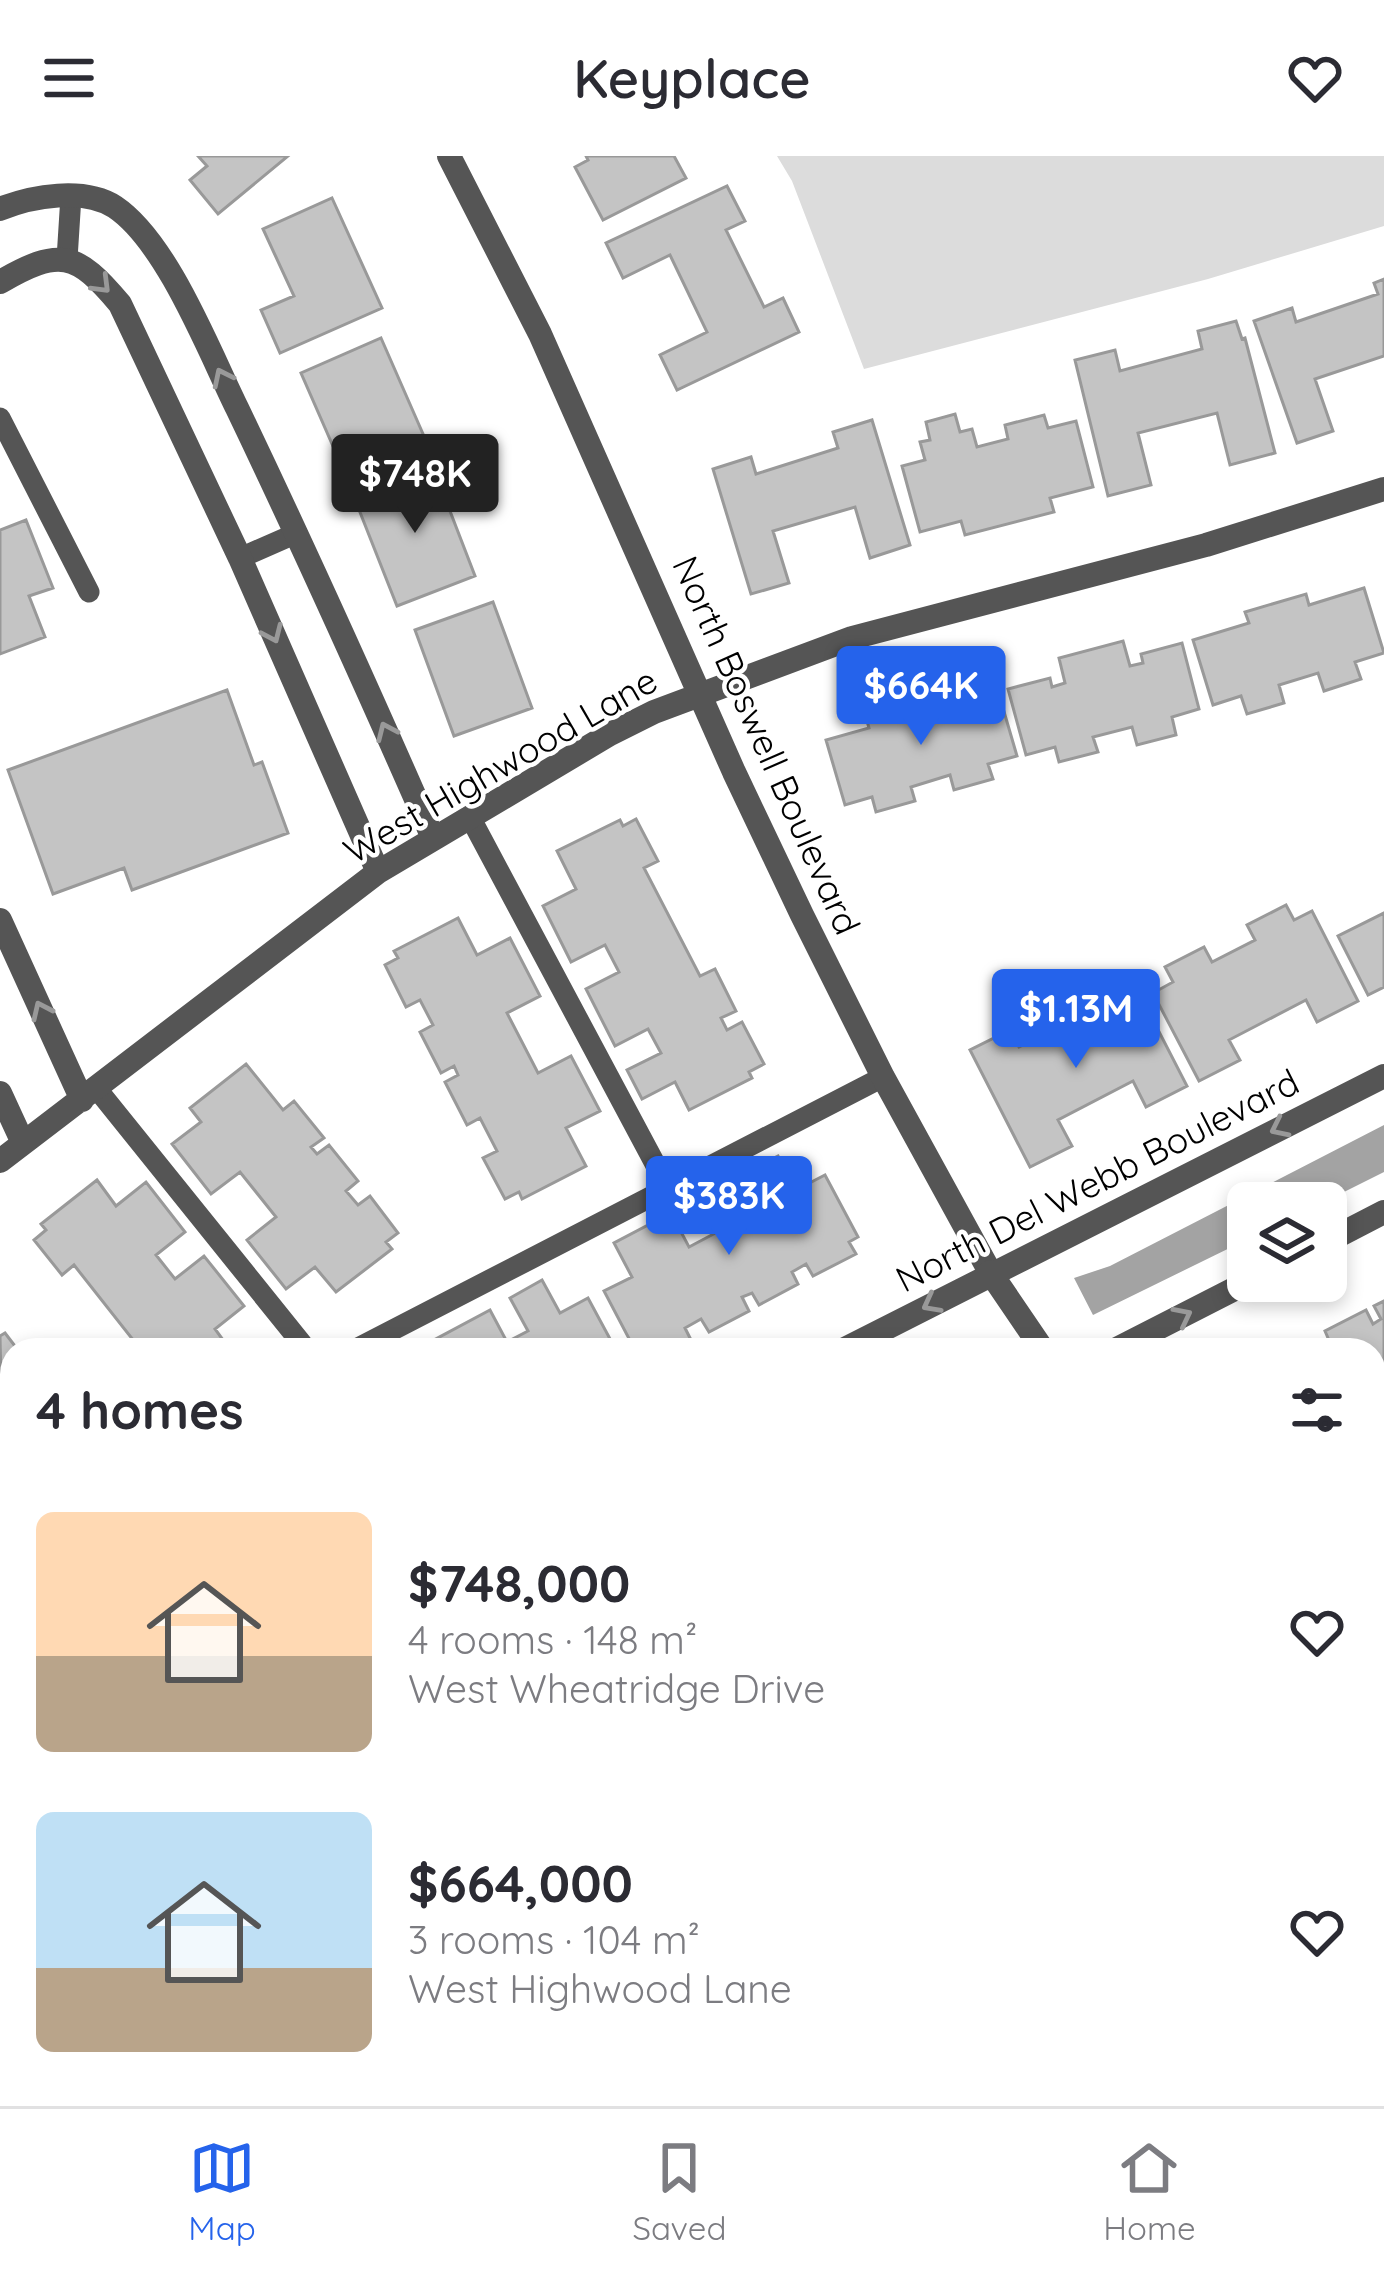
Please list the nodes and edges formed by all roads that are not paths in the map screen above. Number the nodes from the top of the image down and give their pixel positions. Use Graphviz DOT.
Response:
graph roads {
  1 [pos="449,156"];
  2 [pos="71,196"];
  3 [pos="0,209"];
  4 [pos="67,259"];
  5 [pos="0,282"];
  6 [pos="0,418"];
  7 [pos="1384,489"];
  8 [pos="297,533"];
  9 [pos="240,558"];
  10 [pos="89,592"];
  11 [pos="701,692"];
  12 [pos="470,817"];
  13 [pos="434,838"];
  14 [pos="378,872"];
  15 [pos="0,920"];
  16 [pos="1384,1076"];
  17 [pos="883,1077"];
  18 [pos="0,1093"];
  19 [pos="90,1094"];
  20 [pos="23,1144"];
  21 [pos="0,1161"];
  22 [pos="668,1188"];
  23 [pos="1384,1212"];
  24 [pos="1347,1231"];
  25 [pos="990,1272"];
  26 [pos="1227,1293"];
  27 [pos="297,1338"];
  28 [pos="377,1338"];
  29 [pos="866,1338"];
  30 [pos="1035,1338"];
  31 [pos="1138,1338"];
  1 -- 11 [label="street, North Boswell Boulevard"];
  2 -- 3 [label="street"];
  2 -- 4 [label="lane"];
  8 -- 2 [label="street, one-way"];
  4 -- 5 [label="street"];
  4 -- 9 [label="street, one-way"];
  6 -- 10 [label="lane"];
  7 -- 11 [label="street, West Highwood Lane"];
  8 -- 9 [label="lane"];
  13 -- 8 [label="street, one-way"];
  9 -- 14 [label="street, one-way"];
  11 -- 12 [label="street, West Highwood Lane"];
  11 -- 17 [label="street, North Boswell Boulevard"];
  12 -- 13 [label="street, West Highwood Lane"];
  12 -- 22 [label="lane"];
  13 -- 14 [label="street, West Highwood Lane"];
  14 -- 19 [label="street, West Highwood Lane"];
  19 -- 15 [label="street, one-way"];
  16 -- 25 [label="street, North Del Webb Boulevard, one-way"];
  17 -- 22 [label="lane"];
  17 -- 25 [label="street, North Boswell Boulevard"];
  18 -- 20 [label="street"];
  19 -- 20 [label="street, West Highwood Lane"];
  19 -- 27 [label="lane"];
  20 -- 21 [label="street, West Highwood Lane"];
  22 -- 28 [label="lane"];
  23 -- 24 [label="street"];
  25 -- 29 [label="street, North Del Webb Boulevard, one-way"];
  25 -- 30 [label="street, North Boswell Boulevard"];
  31 -- 26 [label="street, one-way"];
}
